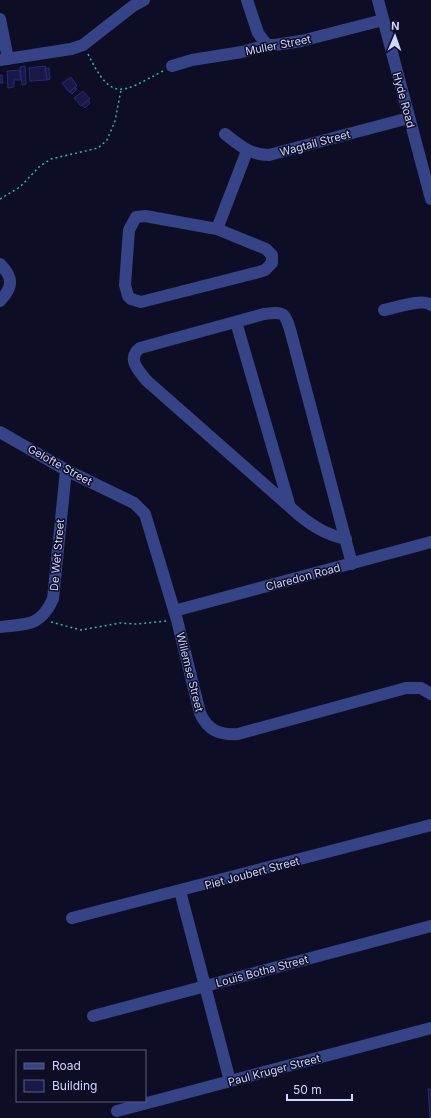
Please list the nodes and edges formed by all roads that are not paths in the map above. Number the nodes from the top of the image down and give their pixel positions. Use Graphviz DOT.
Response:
graph roads {
  1 [pos="144,0"];
  2 [pos="247,0"];
  3 [pos="378,0"];
  4 [pos="131,3"];
  5 [pos="0,19"];
  6 [pos="383,20"];
  7 [pos="267,45"];
  8 [pos="4,60"];
  9 [pos="172,66"];
  10 [pos="409,118"];
  11 [pos="225,134"];
  12 [pos="247,151"];
  13 [pos="431,199"];
  14 [pos="217,229"];
  15 [pos="0,264"];
  16 [pos="0,301"];
  17 [pos="431,305"];
  18 [pos="384,310"];
  19 [pos="236,322"];
  20 [pos="0,432"];
  21 [pos="66,470"];
  22 [pos="121,497"];
  23 [pos="289,505"];
  24 [pos="346,539"];
  25 [pos="431,542"];
  26 [pos="352,564"];
  27 [pos="176,615"];
  28 [pos="0,627"];
  29 [pos="431,694"];
  30 [pos="431,825"];
  31 [pos="180,891"];
  32 [pos="72,918"];
  33 [pos="431,926"];
  34 [pos="206,985"];
  35 [pos="93,1016"];
  36 [pos="431,1028"];
  37 [pos="230,1081"];
  38 [pos="117,1111"];
  1 -- 4 [label="street"];
  2 -- 7 [label="street"];
  3 -- 6 [label="street, Hyde Road"];
  4 -- 8 [label="street"];
  5 -- 8 [label="street"];
  6 -- 7 [label="street, Muller Street"];
  6 -- 10 [label="street, Hyde Road"];
  7 -- 9 [label="street, Muller Street"];
  10 -- 12 [label="street, Wagtail Street"];
  10 -- 13 [label="street, Hyde Road"];
  11 -- 12 [label="street, Wagtail Street"];
  12 -- 14 [label="street"];
  14 -- 14 [label="street"];
  15 -- 16 [label="street"];
  17 -- 18 [label="street"];
  19 -- 23 [label="street"];
  19 -- 23 [label="street"];
  19 -- 24 [label="street"];
  20 -- 21 [label="street, Gelofte Street"];
  21 -- 22 [label="street, Gelofte Street"];
  21 -- 28 [label="street, De Wet Street"];
  22 -- 27 [label="street, Willemse Street"];
  23 -- 24 [label="street"];
  24 -- 26 [label="street"];
  25 -- 26 [label="street, Claredon Road"];
  26 -- 27 [label="street, Claredon Road"];
  27 -- 29 [label="street, Willemse Street"];
  30 -- 31 [label="street, Piet Joubert Street"];
  31 -- 32 [label="street, Piet Joubert Street"];
  31 -- 34 [label="street"];
  33 -- 34 [label="street, Louis Botha Street"];
  34 -- 35 [label="street, Louis Botha Street"];
  34 -- 37 [label="street"];
  36 -- 37 [label="street, Paul Kruger Street"];
  37 -- 38 [label="street, Paul Kruger Street"];
}
